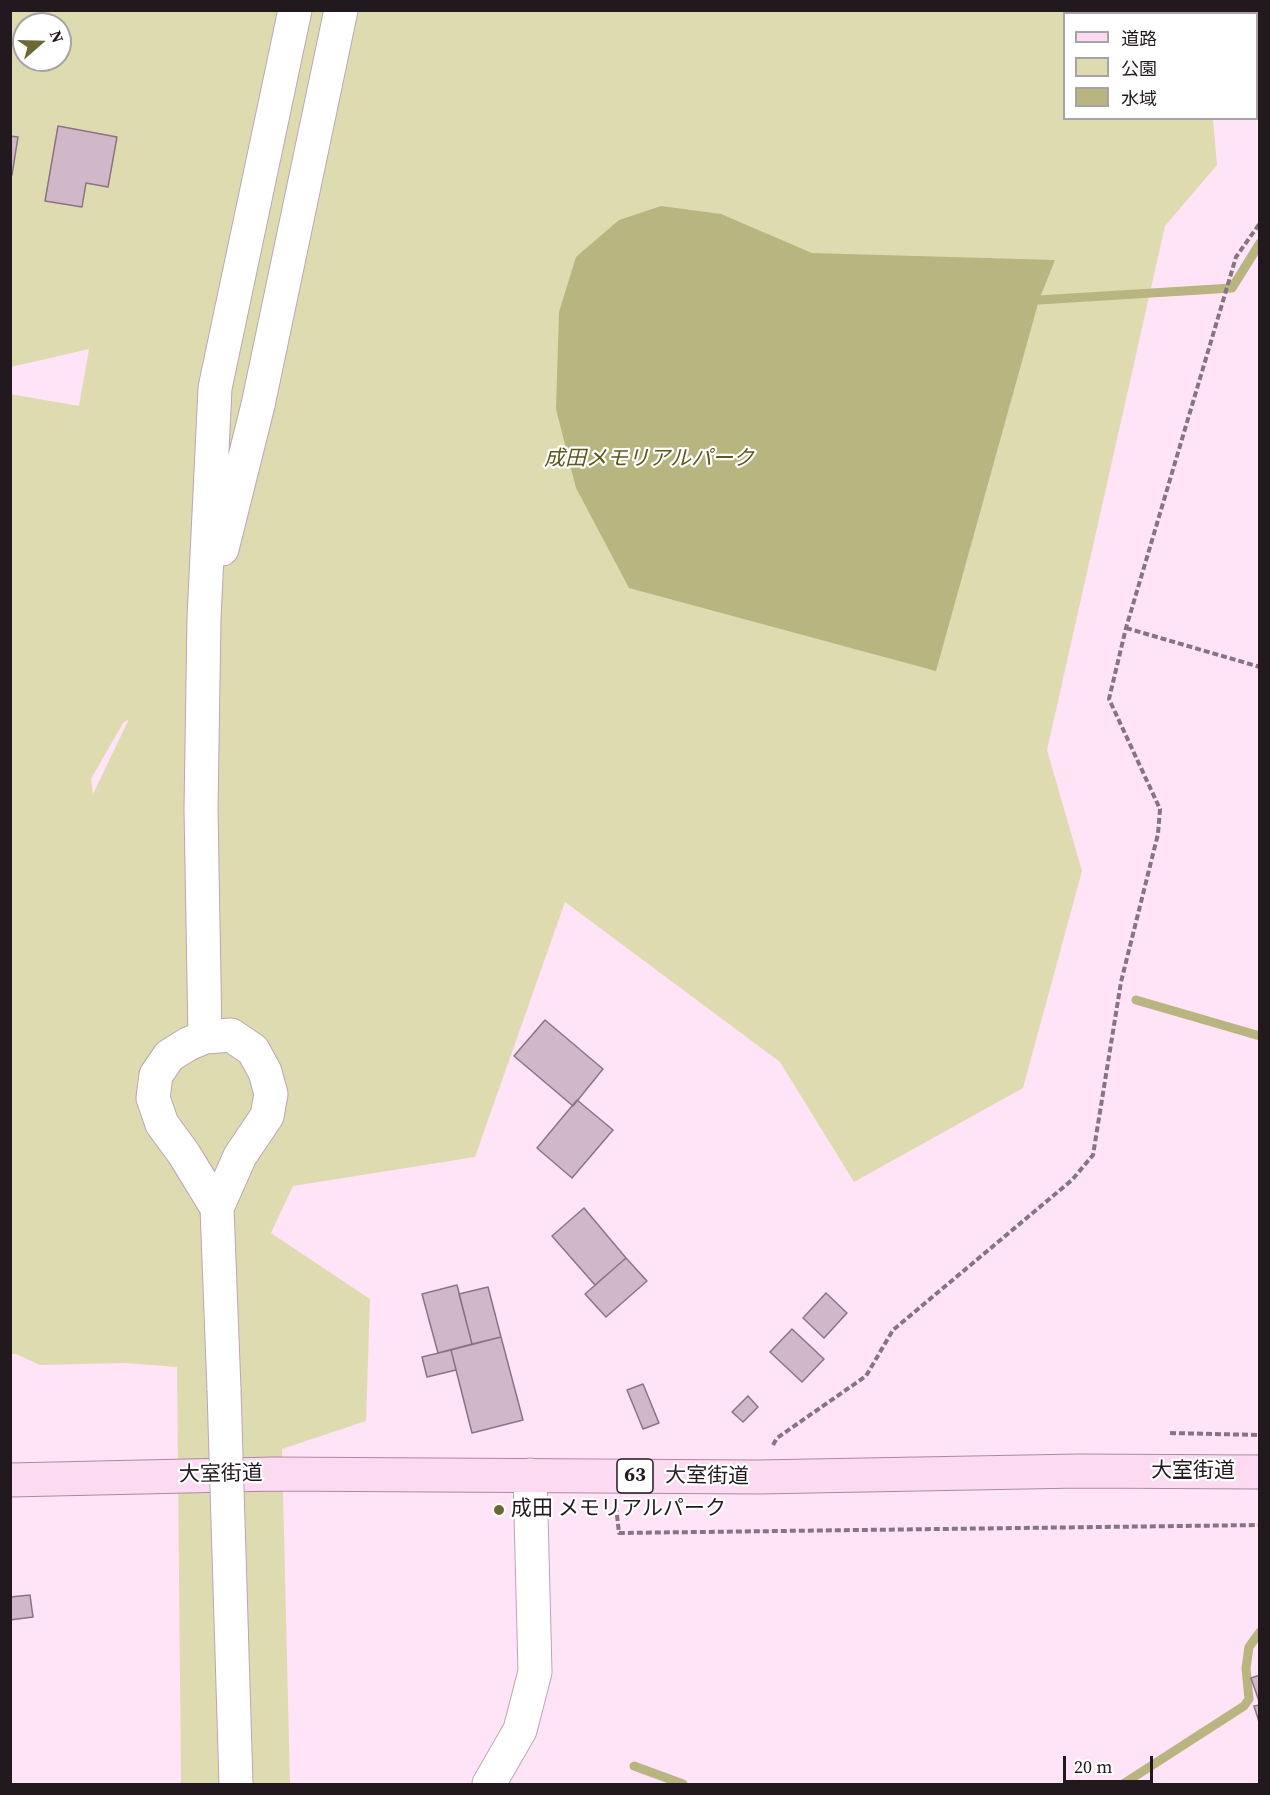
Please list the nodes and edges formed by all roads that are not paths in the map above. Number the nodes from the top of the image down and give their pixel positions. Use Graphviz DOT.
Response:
graph roads {
  1 [pos="295,10"];
  2 [pos="341,10"];
  3 [pos="204,618"];
  4 [pos="206,1037"];
  5 [pos="217,1208"];
  6 [pos="1260,1472"];
  7 [pos="530,1475"];
  8 [pos="10,1480"];
  9 [pos="236,1785"];
  10 [pos="489,1785"];
  1 -- 3 [label="lane"];
  2 -- 3 [label="lane"];
  3 -- 4 [label="lane"];
  4 -- 5 [label="lane"];
  4 -- 5 [label="lane"];
  5 -- 9 [label="lane, bridge"];
  6 -- 7 [label="main road, 大室街道 / 63"];
  7 -- 8 [label="main road, 大室街道 / 63"];
  7 -- 10 [label="lane"];
}
